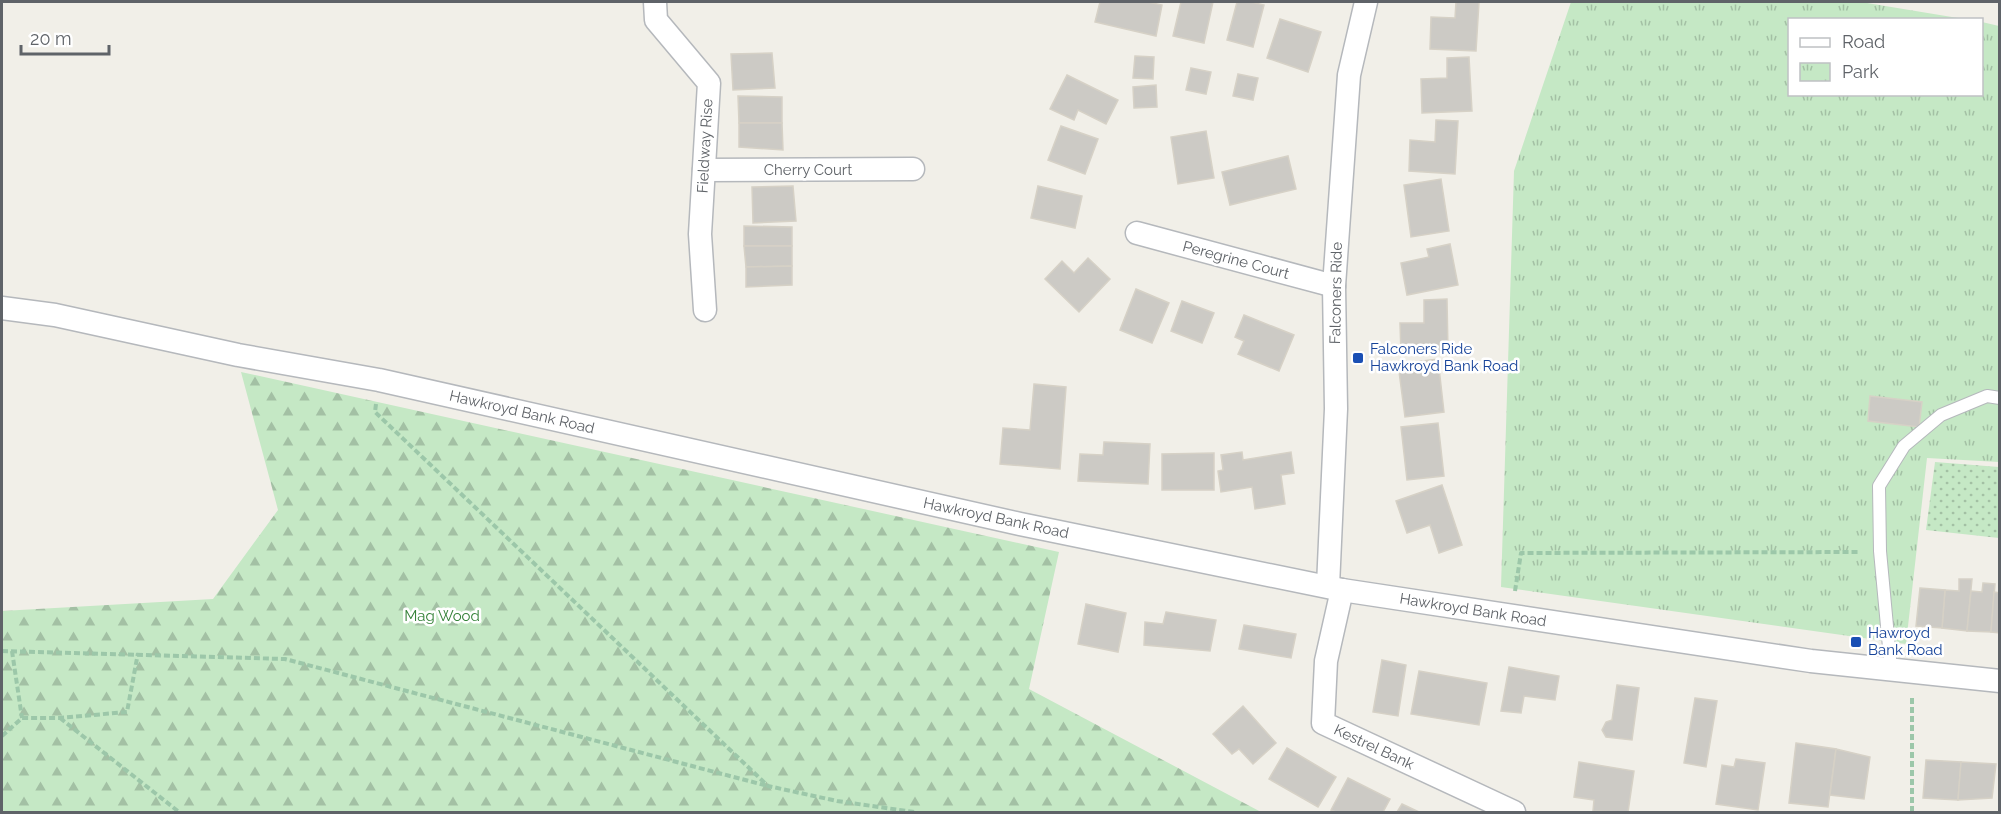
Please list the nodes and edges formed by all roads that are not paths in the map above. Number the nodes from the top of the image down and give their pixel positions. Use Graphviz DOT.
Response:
graph roads {
  1 [pos="655,2"];
  2 [pos="1366,2"];
  3 [pos="913,169"];
  4 [pos="704,170"];
  5 [pos="1137,234"];
  6 [pos="1334,286"];
  7 [pos="2,308"];
  8 [pos="705,310"];
  9 [pos="2000,398"];
  10 [pos="1335,588"];
  11 [pos="1902,671"];
  12 [pos="2000,681"];
  13 [pos="1515,813"];
  1 -- 4 [label="street, Fieldway Rise"];
  2 -- 6 [label="street, Falconers Ride"];
  3 -- 4 [label="street, Cherry Court"];
  4 -- 8 [label="street, Fieldway Rise"];
  5 -- 6 [label="street, Peregrine Court"];
  6 -- 10 [label="street, Falconers Ride"];
  7 -- 10 [label="street, Hawkroyd Bank Road"];
  9 -- 11 [label="lane"];
  10 -- 11 [label="street, Hawkroyd Bank Road"];
  10 -- 13 [label="street, Kestrel Bank"];
  11 -- 12 [label="street, Hawkroyd Bank Road"];
}
